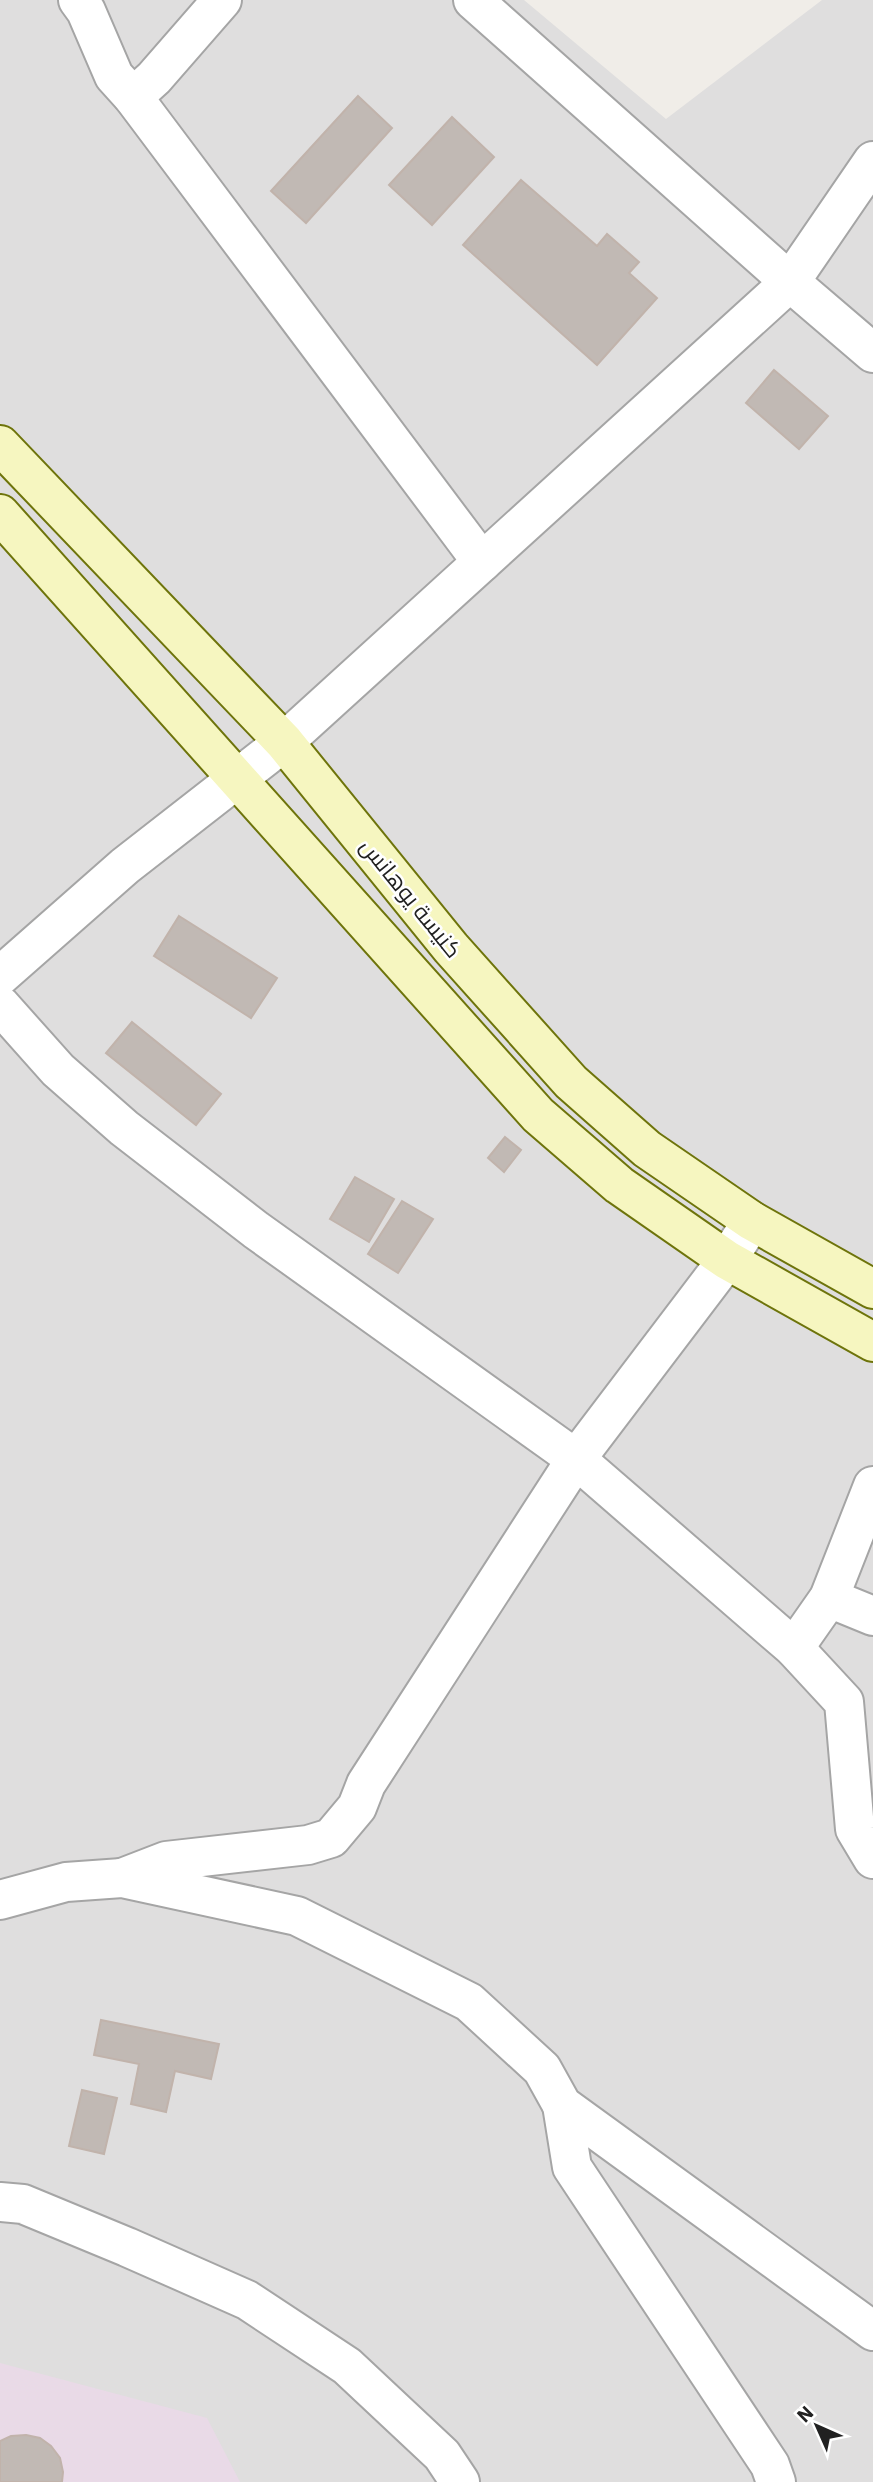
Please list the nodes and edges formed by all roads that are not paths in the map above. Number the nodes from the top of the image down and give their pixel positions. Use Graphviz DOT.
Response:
graph roads {
  1 [pos="78,0"];
  2 [pos="222,0"];
  3 [pos="473,0"];
  4 [pos="133,97"];
  5 [pos="873,161"];
  6 [pos="790,282"];
  7 [pos="873,353"];
  8 [pos="7,463"];
  9 [pos="0,514"];
  10 [pos="482,562"];
  11 [pos="284,742"];
  12 [pos="238,779"];
  13 [pos="451,948"];
  14 [pos="0,976"];
  15 [pos="416,978"];
  16 [pos="0,1005"];
  17 [pos="752,1221"];
  18 [pos="727,1260"];
  19 [pos="873,1289"];
  20 [pos="873,1342"];
  21 [pos="576,1459"];
  22 [pos="873,1486"];
  23 [pos="829,1598"];
  24 [pos="873,1616"];
  25 [pos="794,1648"];
  26 [pos="873,1860"];
  27 [pos="122,1878"];
  28 [pos="0,1900"];
  29 [pos="562,2105"];
  30 [pos="0,2202"];
  31 [pos="873,2331"];
  32 [pos="460,2482"];
  33 [pos="776,2482"];
  1 -- 4 [label="street"];
  2 -- 4 [label="street"];
  3 -- 6 [label="street"];
  4 -- 10 [label="street"];
  5 -- 6 [label="street"];
  6 -- 7 [label="street"];
  6 -- 10 [label="street"];
  8 -- 11 [label="street, كنيسة يوهانس"];
  9 -- 12 [label="street"];
  10 -- 11 [label="street"];
  11 -- 12 [label="street"];
  11 -- 13 [label="street, كنيسة يوهانس"];
  12 -- 14 [label="street"];
  12 -- 15 [label="street"];
  13 -- 15 [label="street"];
  13 -- 17 [label="street, كنيسة يوهانس"];
  15 -- 18 [label="street"];
  16 -- 21 [label="street"];
  17 -- 18 [label="street"];
  17 -- 19 [label="street, كنيسة يوهانس"];
  18 -- 20 [label="street"];
  18 -- 21 [label="street"];
  21 -- 25 [label="street"];
  21 -- 27 [label="street"];
  22 -- 23 [label="street"];
  23 -- 24 [label="street"];
  23 -- 25 [label="street"];
  25 -- 26 [label="street"];
  27 -- 28 [label="street"];
  27 -- 29 [label="street"];
  29 -- 31 [label="street"];
  29 -- 33 [label="street"];
  30 -- 32 [label="street"];
}
